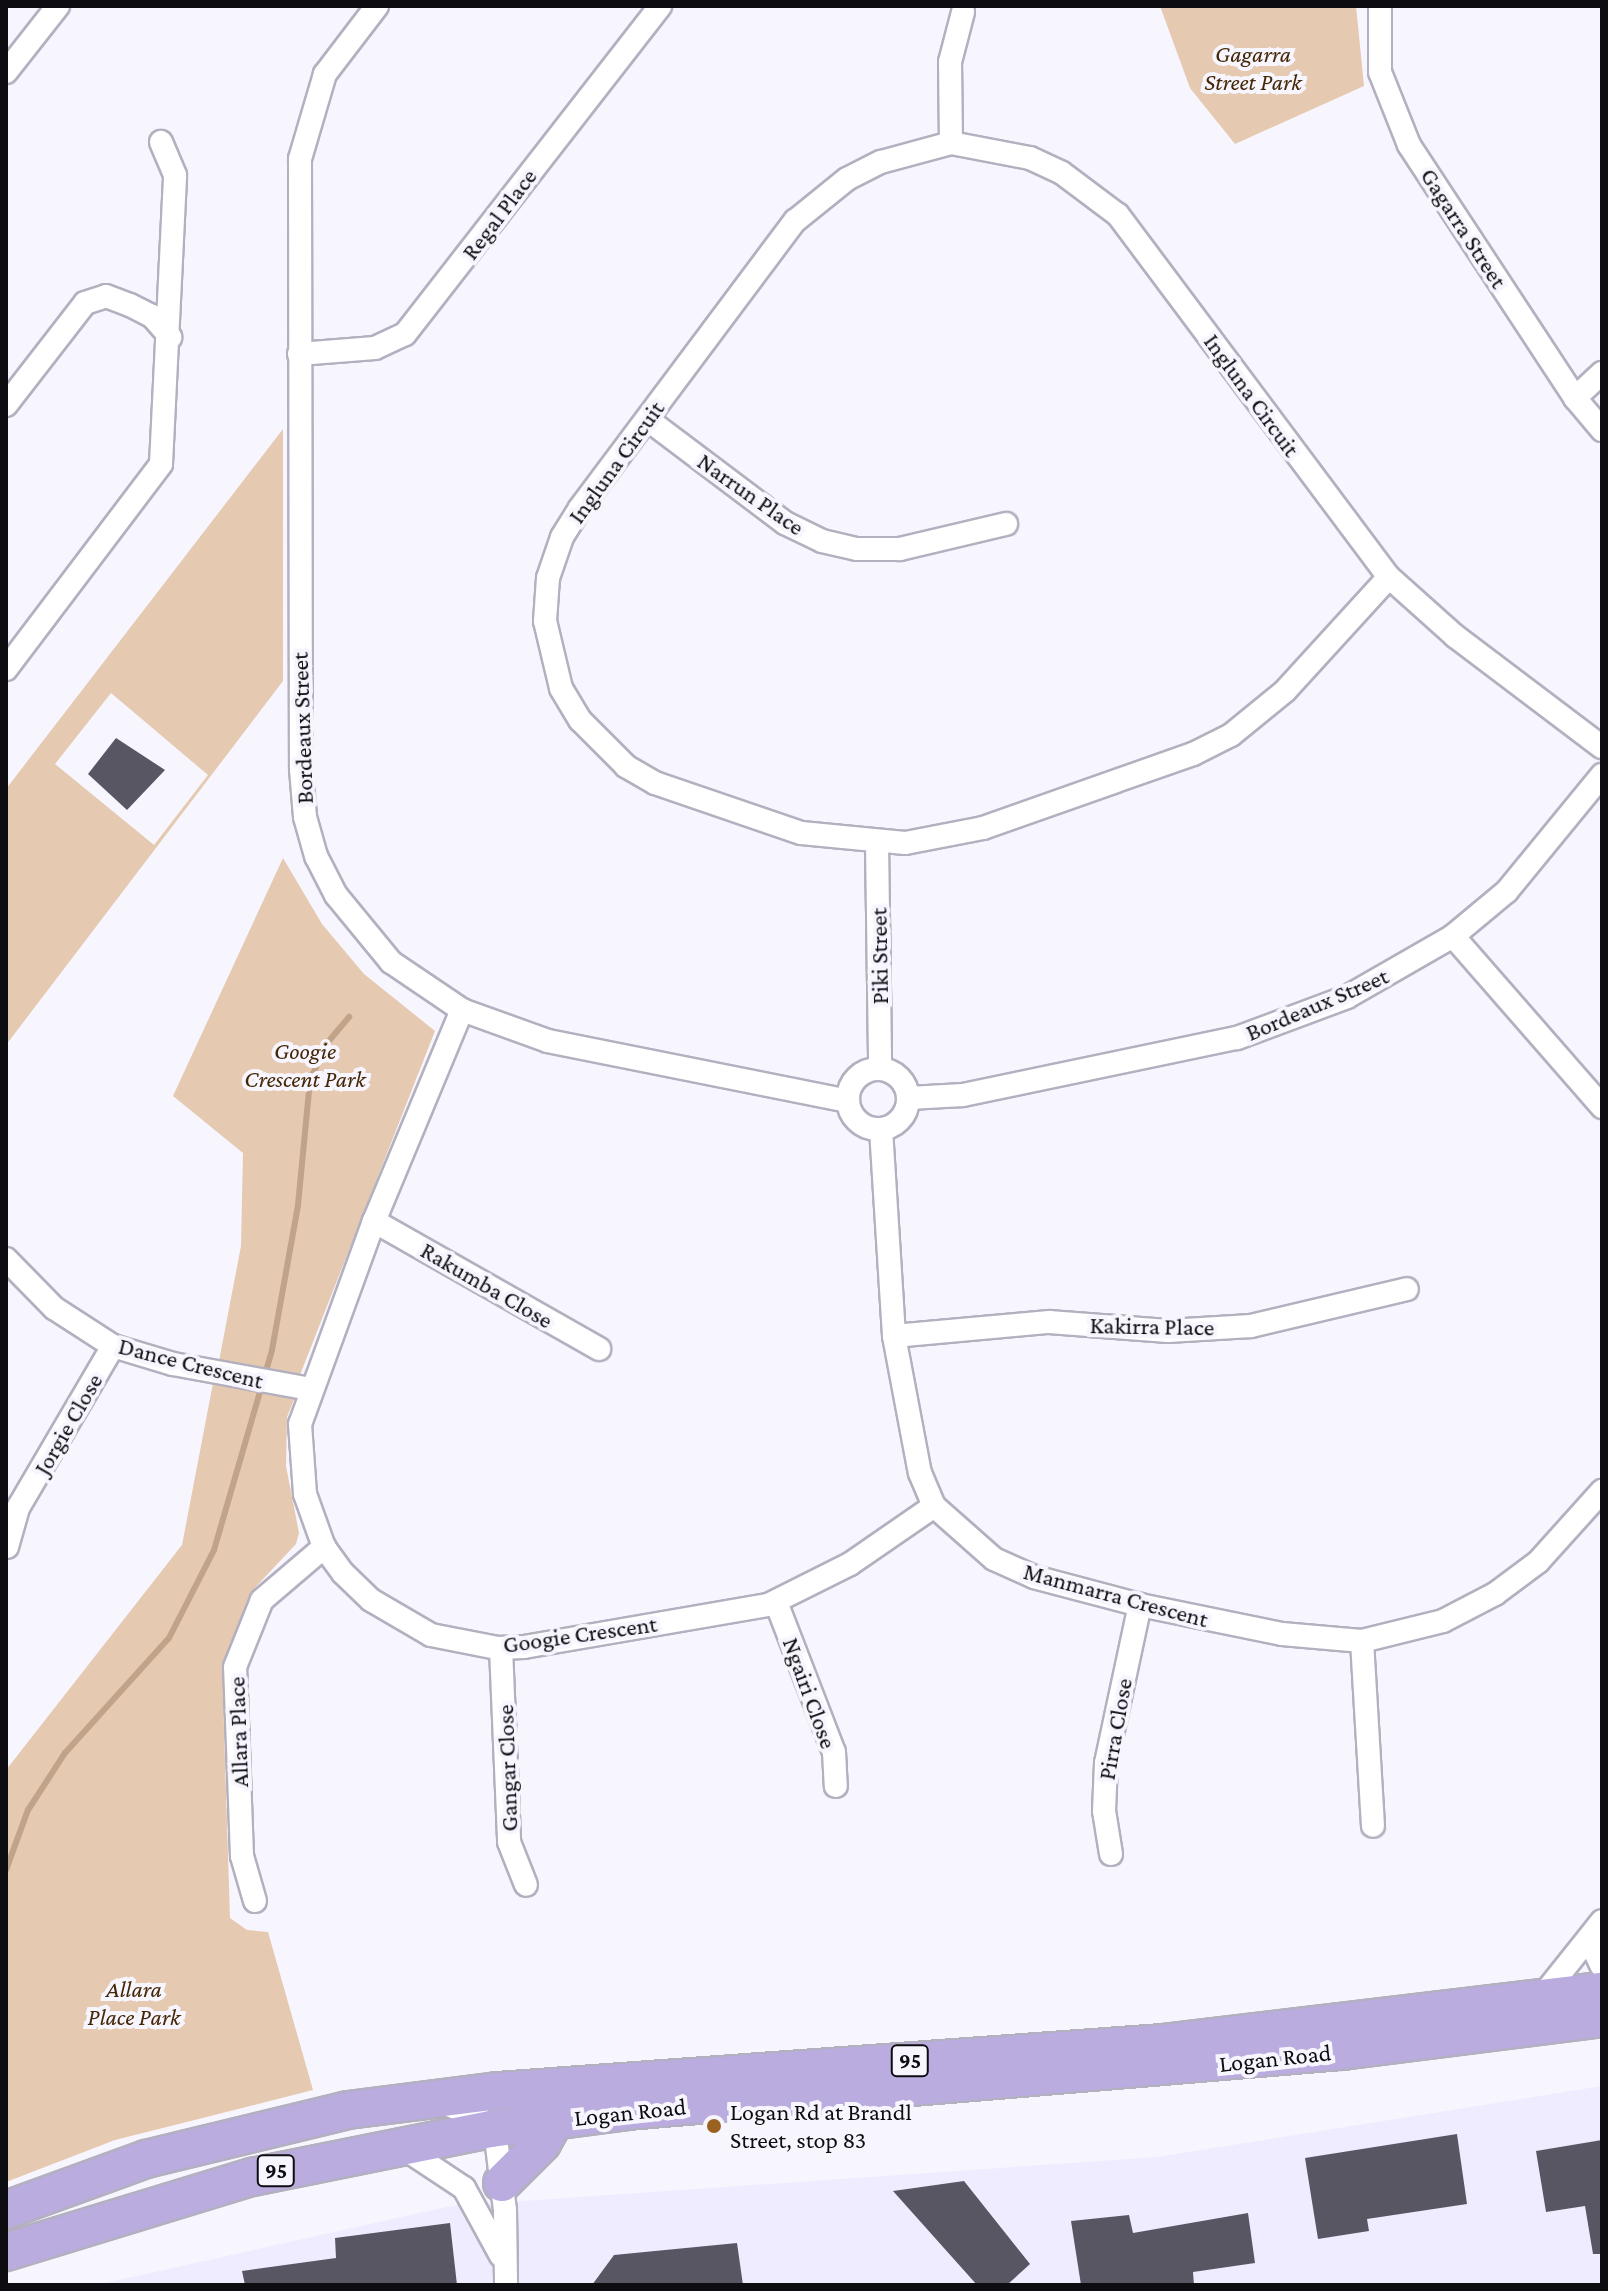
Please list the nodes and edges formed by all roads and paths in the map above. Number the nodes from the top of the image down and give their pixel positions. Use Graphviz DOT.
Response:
graph roads {
  1 [pos="58,6"];
  2 [pos="377,6"];
  3 [pos="660,6"];
  4 [pos="1380,6"];
  5 [pos="963,12"];
  6 [pos="6,72"];
  7 [pos="161,142"];
  8 [pos="951,143"];
  9 [pos="170,337"];
  10 [pos="299,354"];
  11 [pos="1602,373"];
  12 [pos="1575,398"];
  13 [pos="6,405"];
  14 [pos="647,419"];
  15 [pos="1602,430"];
  16 [pos="1006,524"];
  17 [pos="1389,577"];
  18 [pos="6,669"];
  19 [pos="1602,747"];
  20 [pos="1602,775"];
  21 [pos="877,842"];
  22 [pos="1453,936"];
  23 [pos="462,1010"];
  24 [pos="880,1069"];
  25 [pos="909,1098"];
  26 [pos="848,1101"];
  27 [pos="1602,1107"];
  28 [pos="881,1129"];
  29 [pos="374,1221"];
  30 [pos="6,1259"];
  31 [pos="1407,1289"];
  32 [pos="894,1336"];
  33 [pos="113,1346"];
  34 [pos="599,1349"];
  35 [pos="310,1389"];
  36 [pos="1602,1491"];
  37 [pos="934,1506"];
  38 [pos="7,1547"];
  39 [pos="324,1547"];
  40 [pos="776,1602"];
  41 [pos="1140,1605"];
  42 [pos="1362,1641"];
  43 [pos="501,1648"];
  44 [pos="836,1786"];
  45 [pos="1373,1826"];
  46 [pos="1111,1854"];
  47 [pos="526,1885"];
  48 [pos="255,1901"];
  49 [pos="1600,1923"];
  50 [pos="1602,1967"];
  51 [pos="1602,1991"];
  52 [pos="1539,2000"];
  53 [pos="1602,2018"];
  54 [pos="434,2098"];
  55 [pos="555,2120"];
  56 [pos="491,2129"];
  57 [pos="399,2145"];
  58 [pos="502,2183"];
  59 [pos="6,2210"];
  60 [pos="6,2252"];
  61 [pos="502,2257"];
  62 [pos="506,2285"];
  1 -- 6 [label="street"];
  2 -- 10 [label="street, Bordeaux Street"];
  3 -- 10 [label="street, Regal Place"];
  4 -- 12 [label="street, Gagarra Street"];
  5 -- 8 [label="street"];
  7 -- 9 [label="street"];
  8 -- 14 [label="street, Ingluna Circuit"];
  8 -- 17 [label="street, Ingluna Circuit"];
  9 -- 13 [label="street"];
  9 -- 18 [label="street"];
  10 -- 23 [label="street, Bordeaux Street"];
  11 -- 12 [label="street"];
  12 -- 15 [label="street, Gagarra Street"];
  14 -- 16 [label="street, Narrun Place"];
  14 -- 21 [label="street, Ingluna Circuit"];
  17 -- 19 [label="street, Ingluna Circuit"];
  17 -- 21 [label="street, Ingluna Circuit"];
  20 -- 22 [label="street, Bordeaux Street"];
  21 -- 24 [label="street, Piki Street"];
  22 -- 25 [label="street, Bordeaux Street"];
  22 -- 27 [label="street"];
  23 -- 26 [label="street, Bordeaux Street"];
  23 -- 29 [label="street, Googie Crescent"];
  24 -- 25 [label="street"];
  24 -- 26 [label="street"];
  25 -- 28 [label="street"];
  26 -- 28 [label="street"];
  28 -- 32 [label="street, Manmarra Crescent"];
  29 -- 34 [label="street, Rakumba Close"];
  29 -- 35 [label="street, Googie Crescent"];
  30 -- 33 [label="street, Dance Crescent"];
  31 -- 32 [label="street, Kakirra Place"];
  32 -- 37 [label="street, Manmarra Crescent"];
  33 -- 35 [label="street, Dance Crescent"];
  33 -- 38 [label="street, Jorgie Close"];
  35 -- 39 [label="street, Googie Crescent"];
  36 -- 42 [label="street, Manmarra Crescent"];
  37 -- 40 [label="street, Googie Crescent"];
  37 -- 41 [label="street, Manmarra Crescent"];
  39 -- 43 [label="street, Googie Crescent"];
  39 -- 48 [label="street, Allara Place"];
  40 -- 43 [label="street, Googie Crescent"];
  40 -- 44 [label="street, Ngairi Close"];
  41 -- 42 [label="street, Manmarra Crescent"];
  41 -- 46 [label="street, Pirra Close"];
  42 -- 45 [label="street"];
  43 -- 47 [label="street, Gangar Close"];
  49 -- 50 [label="street"];
  49 -- 52 [label="street"];
  51 -- 52 [label="main road, Logan Road / 95"];
  52 -- 54 [label="main road, Logan Road / 95"];
  53 -- 55 [label="main road, Logan Road / 95"];
  54 -- 56 [label="street"];
  54 -- 59 [label="main road, Logan Road / 95"];
  55 -- 56 [label="main road, Logan Road / 95"];
  55 -- 58 [label="main road"];
  56 -- 57 [label="main road, Logan Road / 95"];
  56 -- 58 [label="street"];
  57 -- 60 [label="main road, Logan Road / 95"];
  57 -- 61 [label="street"];
  58 -- 61 [label="street"];
  61 -- 62 [label="street"];
}
